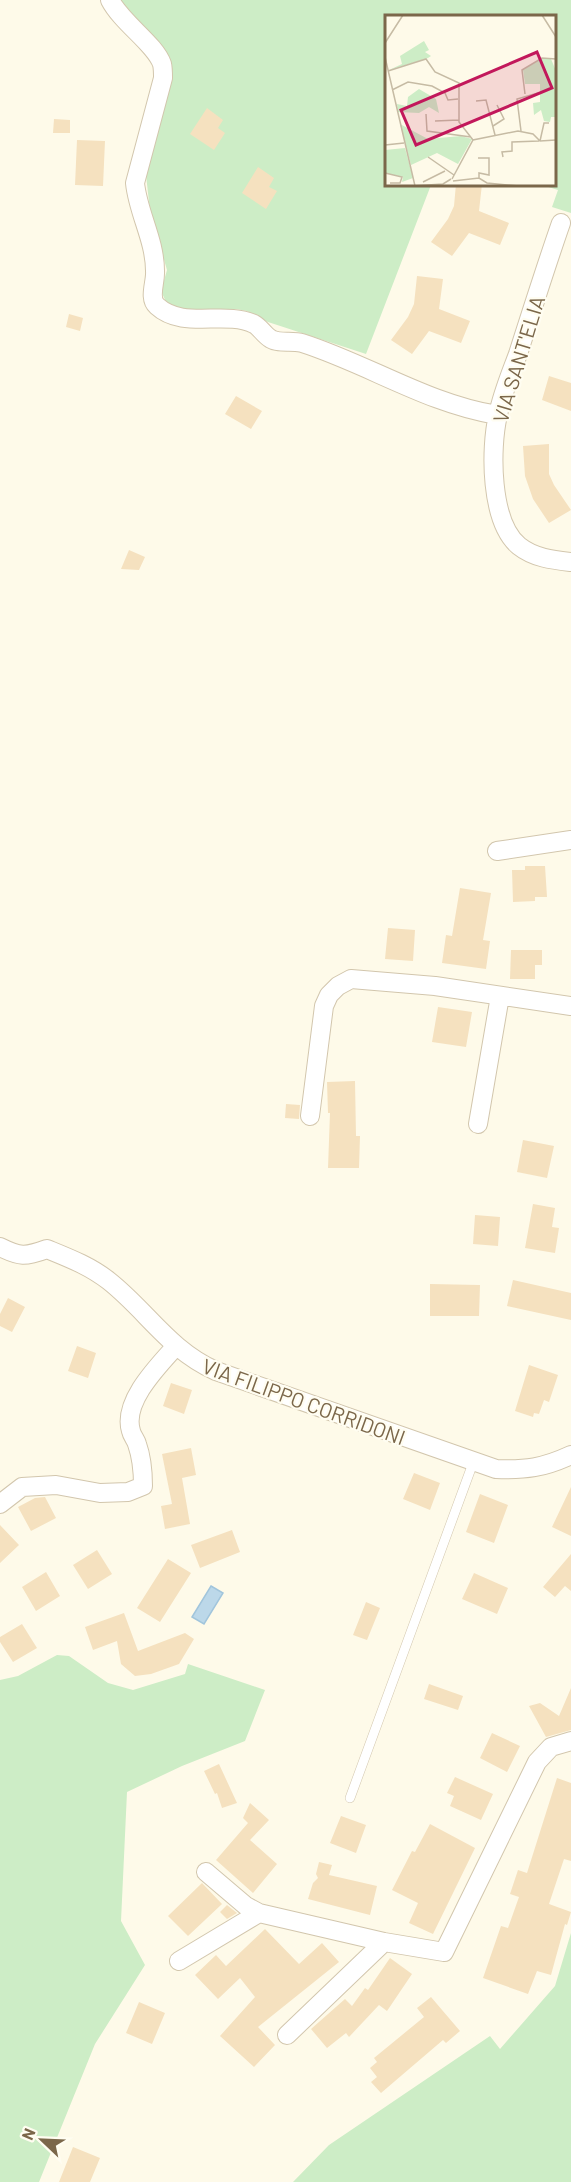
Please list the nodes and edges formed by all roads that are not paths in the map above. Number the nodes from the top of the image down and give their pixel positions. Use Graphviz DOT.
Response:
graph roads {
  1 [pos="110,0"];
  2 [pos="561,223"];
  3 [pos="497,415"];
  4 [pos="571,562"];
  5 [pos="571,840"];
  6 [pos="497,851"];
  7 [pos="500,996"];
  8 [pos="571,1006"];
  9 [pos="310,1116"];
  10 [pos="478,1124"];
  11 [pos="0,1248"];
  12 [pos="176,1347"];
  13 [pos="571,1455"];
  14 [pos="473,1463"];
  15 [pos="0,1504"];
  16 [pos="571,1741"];
  17 [pos="350,1798"];
  18 [pos="206,1872"];
  19 [pos="259,1913"];
  20 [pos="384,1942"];
  21 [pos="179,1961"];
  22 [pos="287,2035"];
  1 -- 3 [label="street"];
  2 -- 3 [label="street, VIA SANT'ELIA"];
  3 -- 4 [label="street, VIA SANT'ELIA"];
  5 -- 6 [label="street"];
  7 -- 8 [label="street"];
  7 -- 9 [label="street"];
  7 -- 10 [label="street"];
  11 -- 12 [label="street, VIA FILIPPO CORRIDONI"];
  12 -- 14 [label="street, VIA FILIPPO CORRIDONI"];
  12 -- 15 [label="street"];
  13 -- 14 [label="street, VIA FILIPPO CORRIDONI"];
  14 -- 17 [label="lane"];
  16 -- 20 [label="street"];
  18 -- 19 [label="street"];
  19 -- 20 [label="street"];
  19 -- 21 [label="street"];
  20 -- 22 [label="street"];
}
